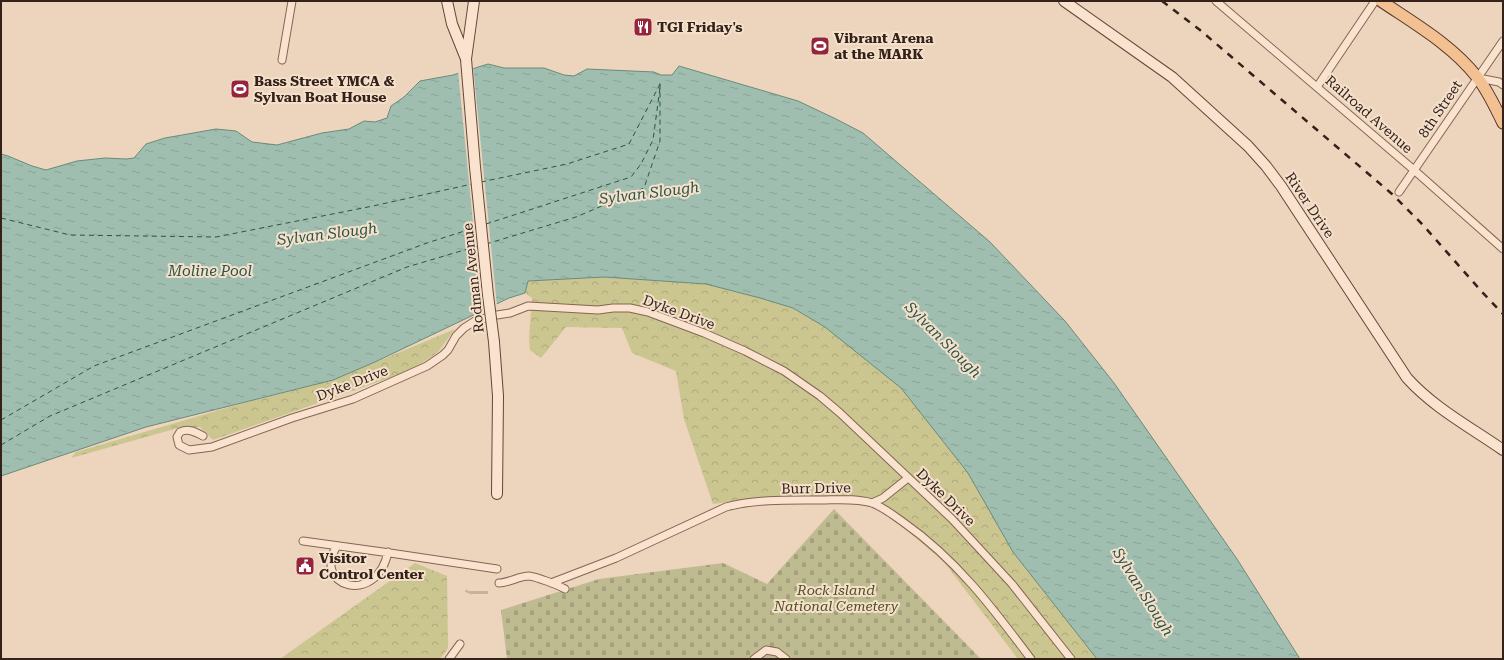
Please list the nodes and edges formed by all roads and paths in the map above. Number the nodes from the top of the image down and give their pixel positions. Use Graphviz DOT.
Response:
graph roads {
  1 [pos="292,1"];
  2 [pos="447,1"];
  3 [pos="474,1"];
  4 [pos="1064,1"];
  5 [pos="1375,1"];
  6 [pos="1382,1"];
  7 [pos="1217,2"];
  8 [pos="1503,41"];
  9 [pos="466,59"];
  10 [pos="282,60"];
  11 [pos="1478,78"];
  12 [pos="1503,85"];
  13 [pos="1317,87"];
  14 [pos="1503,123"];
  15 [pos="1414,170"];
  16 [pos="1399,192"];
  17 [pos="1503,249"];
  18 [pos="203,436"];
  19 [pos="1502,447"];
  20 [pos="908,478"];
  21 [pos="497,494"];
  22 [pos="872,503"];
  23 [pos="303,541"];
  24 [pos="337,546"];
  25 [pos="388,552"];
  26 [pos="497,569"];
  27 [pos="498,583"];
  28 [pos="551,583"];
  29 [pos="565,589"];
  30 [pos="460,644"];
  31 [pos="449,659"];
  32 [pos="754,659"];
  33 [pos="786,659"];
  34 [pos="1031,659"];
  35 [pos="1071,659"];
  1 -- 10 [label="street"];
  2 -- 9 [label="main road"];
  3 -- 9 [label="main road"];
  4 -- 19 [label="main road, River Drive"];
  5 -- 13 [label="street"];
  6 -- 11 [label="main road"];
  7 -- 13 [label="street, Railroad Avenue"];
  8 -- 11 [label="street, 8th Street"];
  9 -- 21 [label="main road, Rodman Avenue, bridge"];
  11 -- 12 [label="street"];
  11 -- 14 [label="main road"];
  11 -- 15 [label="street, 8th Street"];
  13 -- 15 [label="street, Railroad Avenue"];
  15 -- 16 [label="street, 8th Street"];
  15 -- 17 [label="street, Railroad Avenue"];
  18 -- 20 [label="street, Dyke Drive"];
  20 -- 22 [label="street"];
  20 -- 35 [label="street, Dyke Drive"];
  22 -- 28 [label="street, Burr Drive"];
  22 -- 34 [label="street, Burr Drive"];
  23 -- 24 [label="street"];
  24 -- 25 [label="street"];
  24 -- 25 [label="street"];
  25 -- 26 [label="street"];
  27 -- 28 [label="street"];
  28 -- 29 [label="street"];
  30 -- 31 [label="street"];
  32 -- 33 [label="street"];
}
